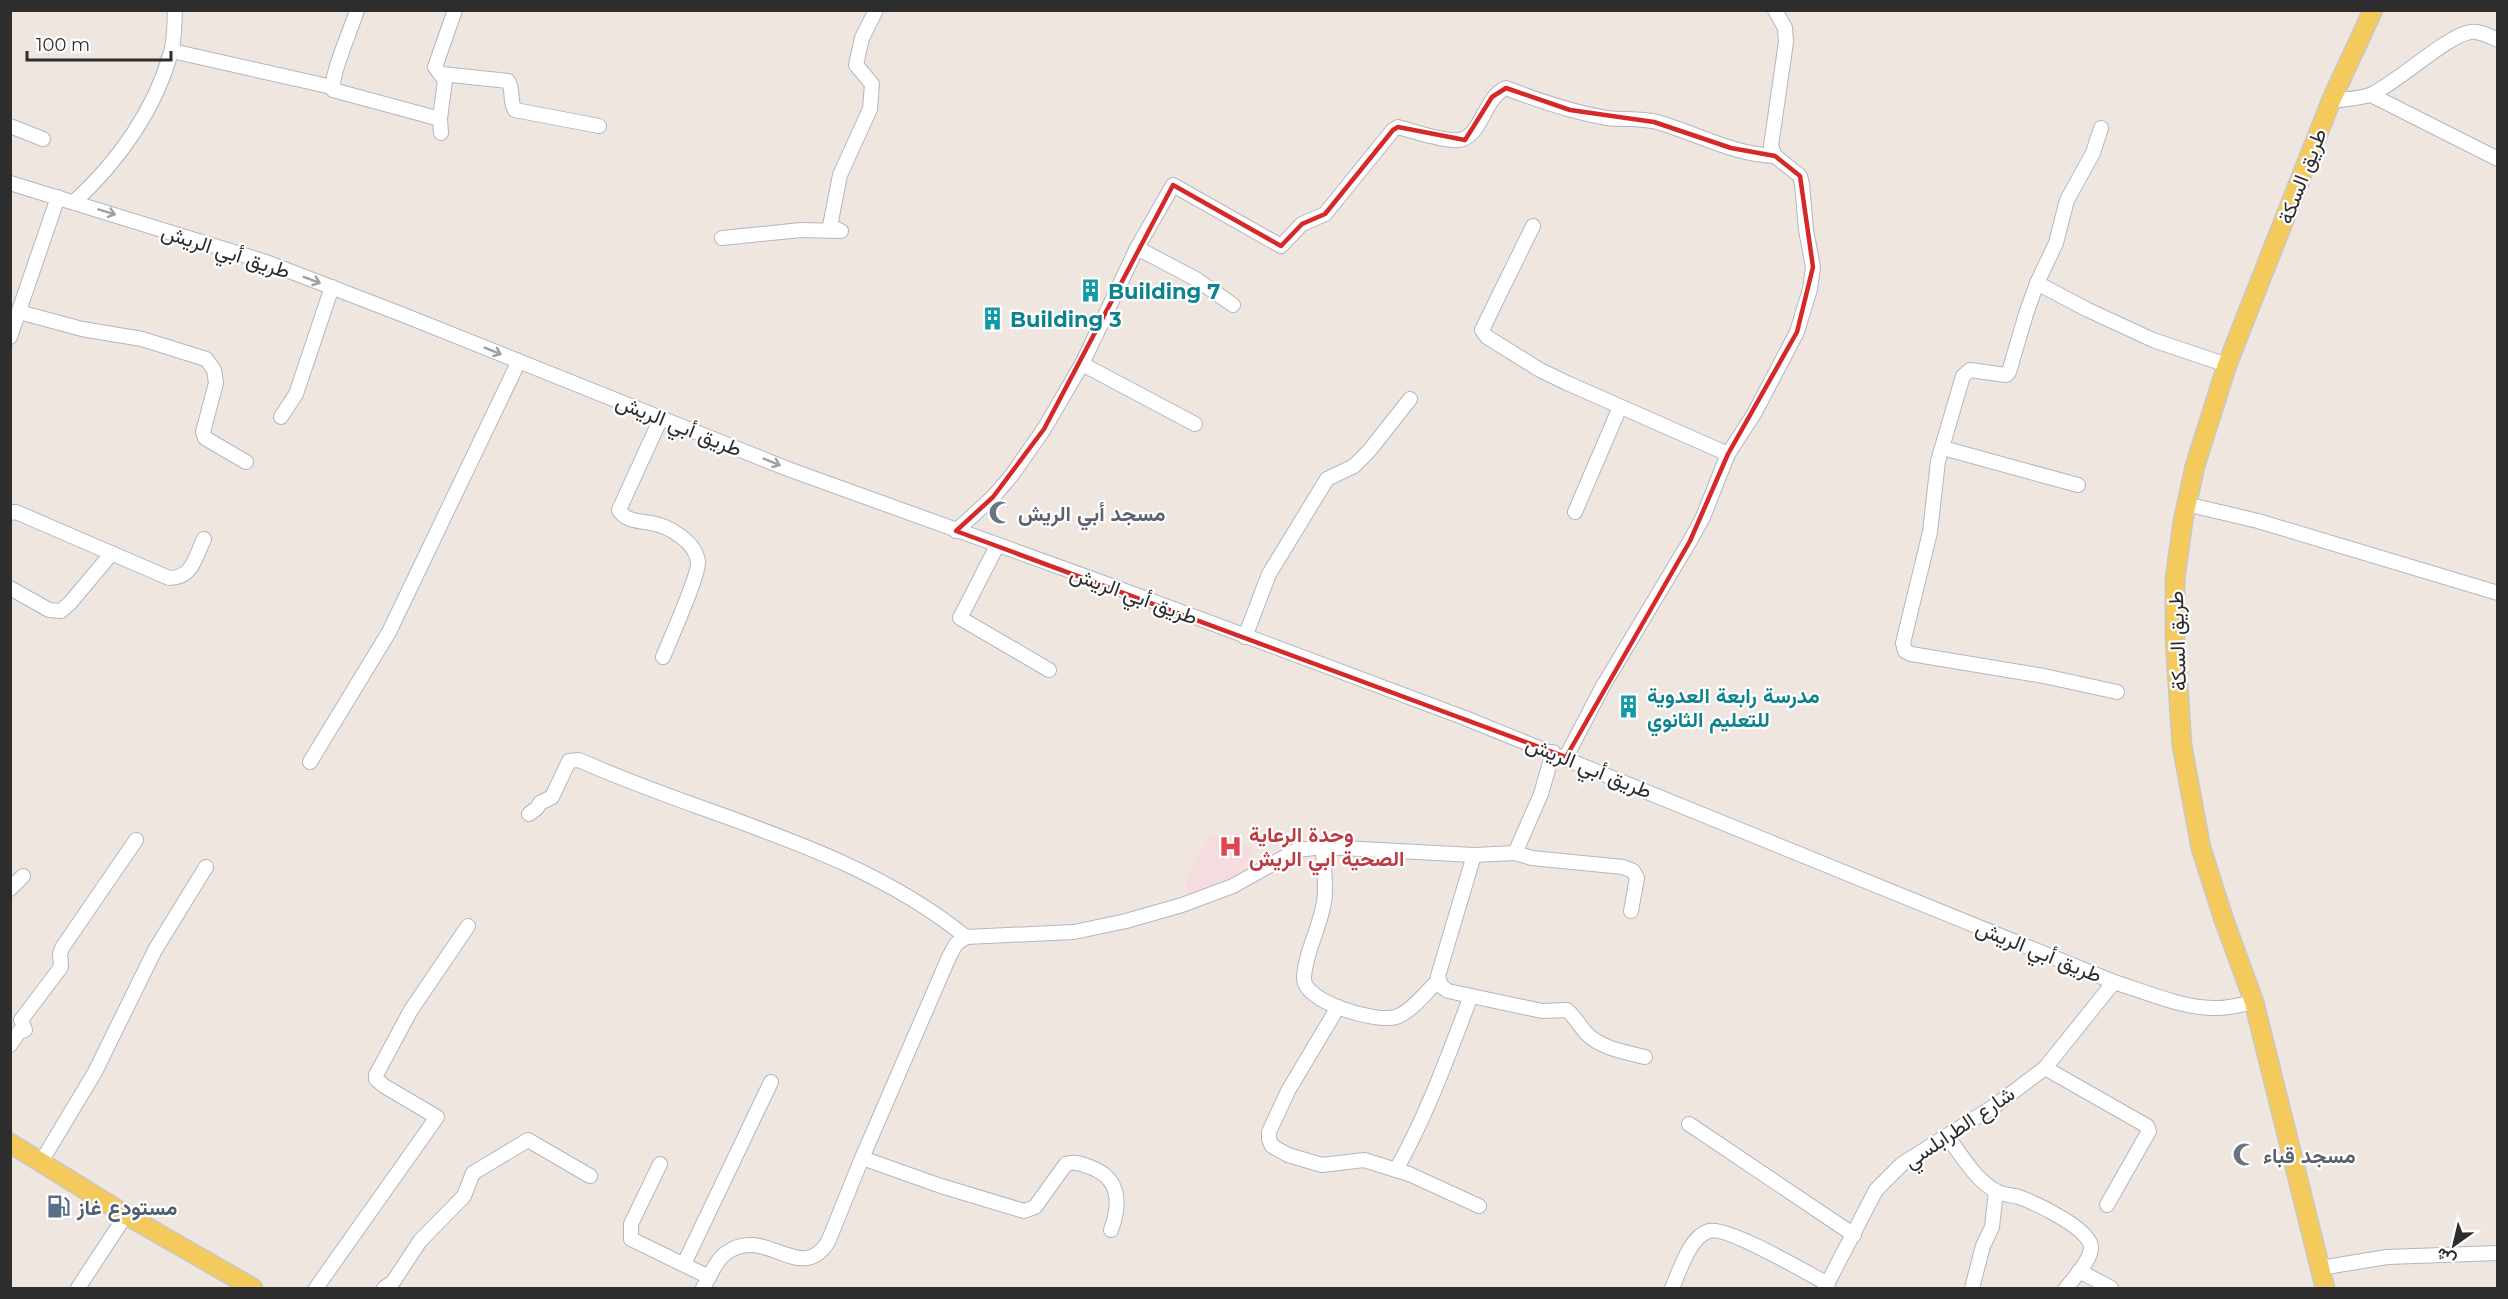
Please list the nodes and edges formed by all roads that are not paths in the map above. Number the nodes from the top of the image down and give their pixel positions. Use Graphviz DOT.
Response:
graph roads {
  1 [pos="175,10"];
  2 [pos="357,10"];
  3 [pos="455,10"];
  4 [pos="876,10"];
  5 [pos="1775,10"];
  6 [pos="2373,10"];
  7 [pos="2498,40"];
  8 [pos="172,51"];
  9 [pos="442,74"];
  10 [pos="332,87"];
  11 [pos="2371,95"];
  12 [pos="2331,101"];
  13 [pos="10,126"];
  14 [pos="599,126"];
  15 [pos="2101,128"];
  16 [pos="43,139"];
  17 [pos="1775,156"];
  18 [pos="2498,159"];
  19 [pos="10,183"];
  20 [pos="58,198"];
  21 [pos="74,202"];
  22 [pos="1533,226"];
  23 [pos="722,238"];
  24 [pos="1137,248"];
  25 [pos="2037,283"];
  26 [pos="332,287"];
  27 [pos="1233,305"];
  28 [pos="19,312"];
  29 [pos="10,337"];
  30 [pos="519,361"];
  31 [pos="1082,364"];
  32 [pos="2227,365"];
  33 [pos="1410,399"];
  34 [pos="1620,407"];
  35 [pos="282,417"];
  36 [pos="661,418"];
  37 [pos="1195,423"];
  38 [pos="1943,448"];
  39 [pos="1728,454"];
  40 [pos="246,462"];
  41 [pos="2078,486"];
  42 [pos="2186,504"];
  43 [pos="1575,512"];
  44 [pos="10,513"];
  45 [pos="956,531"];
  46 [pos="204,539"];
  47 [pos="998,546"];
  48 [pos="112,553"];
  49 [pos="10,588"];
  50 [pos="2498,593"];
  51 [pos="1245,637"];
  52 [pos="663,657"];
  53 [pos="1050,670"];
  54 [pos="2117,692"];
  55 [pos="1560,755"];
  56 [pos="310,762"];
  57 [pos="529,814"];
  58 [pos="136,840"];
  59 [pos="1323,847"];
  60 [pos="1515,853"];
  61 [pos="1474,855"];
  62 [pos="206,867"];
  63 [pos="23,876"];
  64 [pos="10,889"];
  65 [pos="1631,910"];
  66 [pos="468,926"];
  67 [pos="966,937"];
  68 [pos="1438,981"];
  69 [pos="2114,982"];
  70 [pos="1471,996"];
  71 [pos="2254,1002"];
  72 [pos="1338,1007"];
  73 [pos="10,1045"];
  74 [pos="1644,1057"];
  75 [pos="2045,1068"];
  76 [pos="771,1082"];
  77 [pos="1689,1124"];
  78 [pos="1947,1136"];
  79 [pos="10,1143"];
  80 [pos="862,1158"];
  81 [pos="41,1162"];
  82 [pos="660,1164"];
  83 [pos="1396,1170"];
  84 [pos="590,1176"];
  85 [pos="1996,1191"];
  86 [pos="2107,1205"];
  87 [pos="1479,1206"];
  88 [pos="126,1215"];
  89 [pos="1111,1230"];
  90 [pos="1854,1235"];
  91 [pos="2498,1253"];
  92 [pos="684,1264"];
  93 [pos="2320,1268"];
  94 [pos="2079,1271"];
  95 [pos="706,1283"];
  96 [pos="1826,1286"];
  97 [pos="78,1288"];
  98 [pos="251,1288"];
  99 [pos="316,1288"];
  100 [pos="384,1288"];
  101 [pos="1672,1288"];
  102 [pos="1972,1288"];
  103 [pos="2066,1288"];
  104 [pos="2111,1288"];
  105 [pos="2325,1288"];
  1 -- 8 [label="street"];
  2 -- 10 [label="street"];
  3 -- 9 [label="street"];
  4 -- 23 [label="street"];
  5 -- 17 [label="street"];
  6 -- 12 [label="main road, طريق السكة"];
  7 -- 11 [label="street"];
  8 -- 10 [label="street"];
  8 -- 21 [label="street"];
  9 -- 10 [label="street"];
  9 -- 14 [label="street"];
  11 -- 12 [label="street"];
  11 -- 18 [label="street"];
  12 -- 32 [label="main road, طريق السكة"];
  13 -- 16 [label="street"];
  15 -- 25 [label="street"];
  17 -- 24 [label="street"];
  17 -- 39 [label="street"];
  19 -- 20 [label="street, طريق أبي الريش"];
  20 -- 21 [label="street, طريق أبي الريش"];
  20 -- 28 [label="street"];
  21 -- 26 [label="street, طريق أبي الريش, one-way"];
  22 -- 34 [label="street"];
  24 -- 27 [label="street"];
  24 -- 31 [label="street"];
  25 -- 32 [label="street"];
  25 -- 38 [label="street"];
  26 -- 30 [label="street, طريق أبي الريش, one-way"];
  26 -- 35 [label="street"];
  28 -- 29 [label="street"];
  28 -- 40 [label="street"];
  30 -- 36 [label="street, طريق أبي الريش"];
  30 -- 56 [label="street"];
  31 -- 37 [label="street"];
  31 -- 45 [label="street"];
  32 -- 42 [label="main road, طريق السكة"];
  33 -- 51 [label="street"];
  34 -- 39 [label="street"];
  34 -- 43 [label="street"];
  36 -- 45 [label="street, طريق أبي الريش, one-way"];
  36 -- 52 [label="street"];
  38 -- 41 [label="street"];
  38 -- 54 [label="street"];
  39 -- 55 [label="street"];
  42 -- 50 [label="street"];
  42 -- 71 [label="main road, طريق السكة"];
  44 -- 48 [label="street"];
  45 -- 47 [label="street, طريق أبي الريش"];
  46 -- 48 [label="street"];
  47 -- 51 [label="street, طريق أبي الريش"];
  47 -- 53 [label="street"];
  48 -- 49 [label="street"];
  51 -- 55 [label="street, طريق أبي الريش"];
  55 -- 60 [label="street"];
  55 -- 69 [label="street, طريق أبي الريش"];
  57 -- 67 [label="street"];
  58 -- 73 [label="street"];
  59 -- 61 [label="street"];
  59 -- 67 [label="street"];
  59 -- 72 [label="street"];
  60 -- 61 [label="street"];
  60 -- 65 [label="street"];
  61 -- 68 [label="street"];
  62 -- 81 [label="street"];
  63 -- 64 [label="street"];
  66 -- 99 [label="street"];
  67 -- 80 [label="street"];
  68 -- 70 [label="street"];
  68 -- 72 [label="street"];
  69 -- 71 [label="street, طريق أبي الريش"];
  69 -- 75 [label="street, شارع الطرابلسي"];
  70 -- 74 [label="street"];
  70 -- 83 [label="street"];
  71 -- 93 [label="main road, طريق السكة"];
  72 -- 83 [label="street"];
  75 -- 78 [label="street, شارع الطرابلسي"];
  75 -- 86 [label="street"];
  76 -- 92 [label="street"];
  77 -- 90 [label="street"];
  78 -- 85 [label="street"];
  78 -- 90 [label="street, شارع الطرابلسي"];
  79 -- 81 [label="main road"];
  80 -- 89 [label="street"];
  80 -- 95 [label="street"];
  81 -- 88 [label="main road"];
  82 -- 92 [label="street"];
  83 -- 87 [label="street"];
  84 -- 100 [label="street"];
  85 -- 94 [label="street"];
  85 -- 102 [label="street"];
  88 -- 97 [label="street"];
  88 -- 98 [label="main road"];
  90 -- 96 [label="street, شارع الطرابلسي"];
  91 -- 93 [label="street"];
  92 -- 95 [label="street"];
  93 -- 105 [label="main road, طريق السكة"];
  94 -- 103 [label="street"];
  94 -- 104 [label="street"];
  96 -- 101 [label="street"];
}
